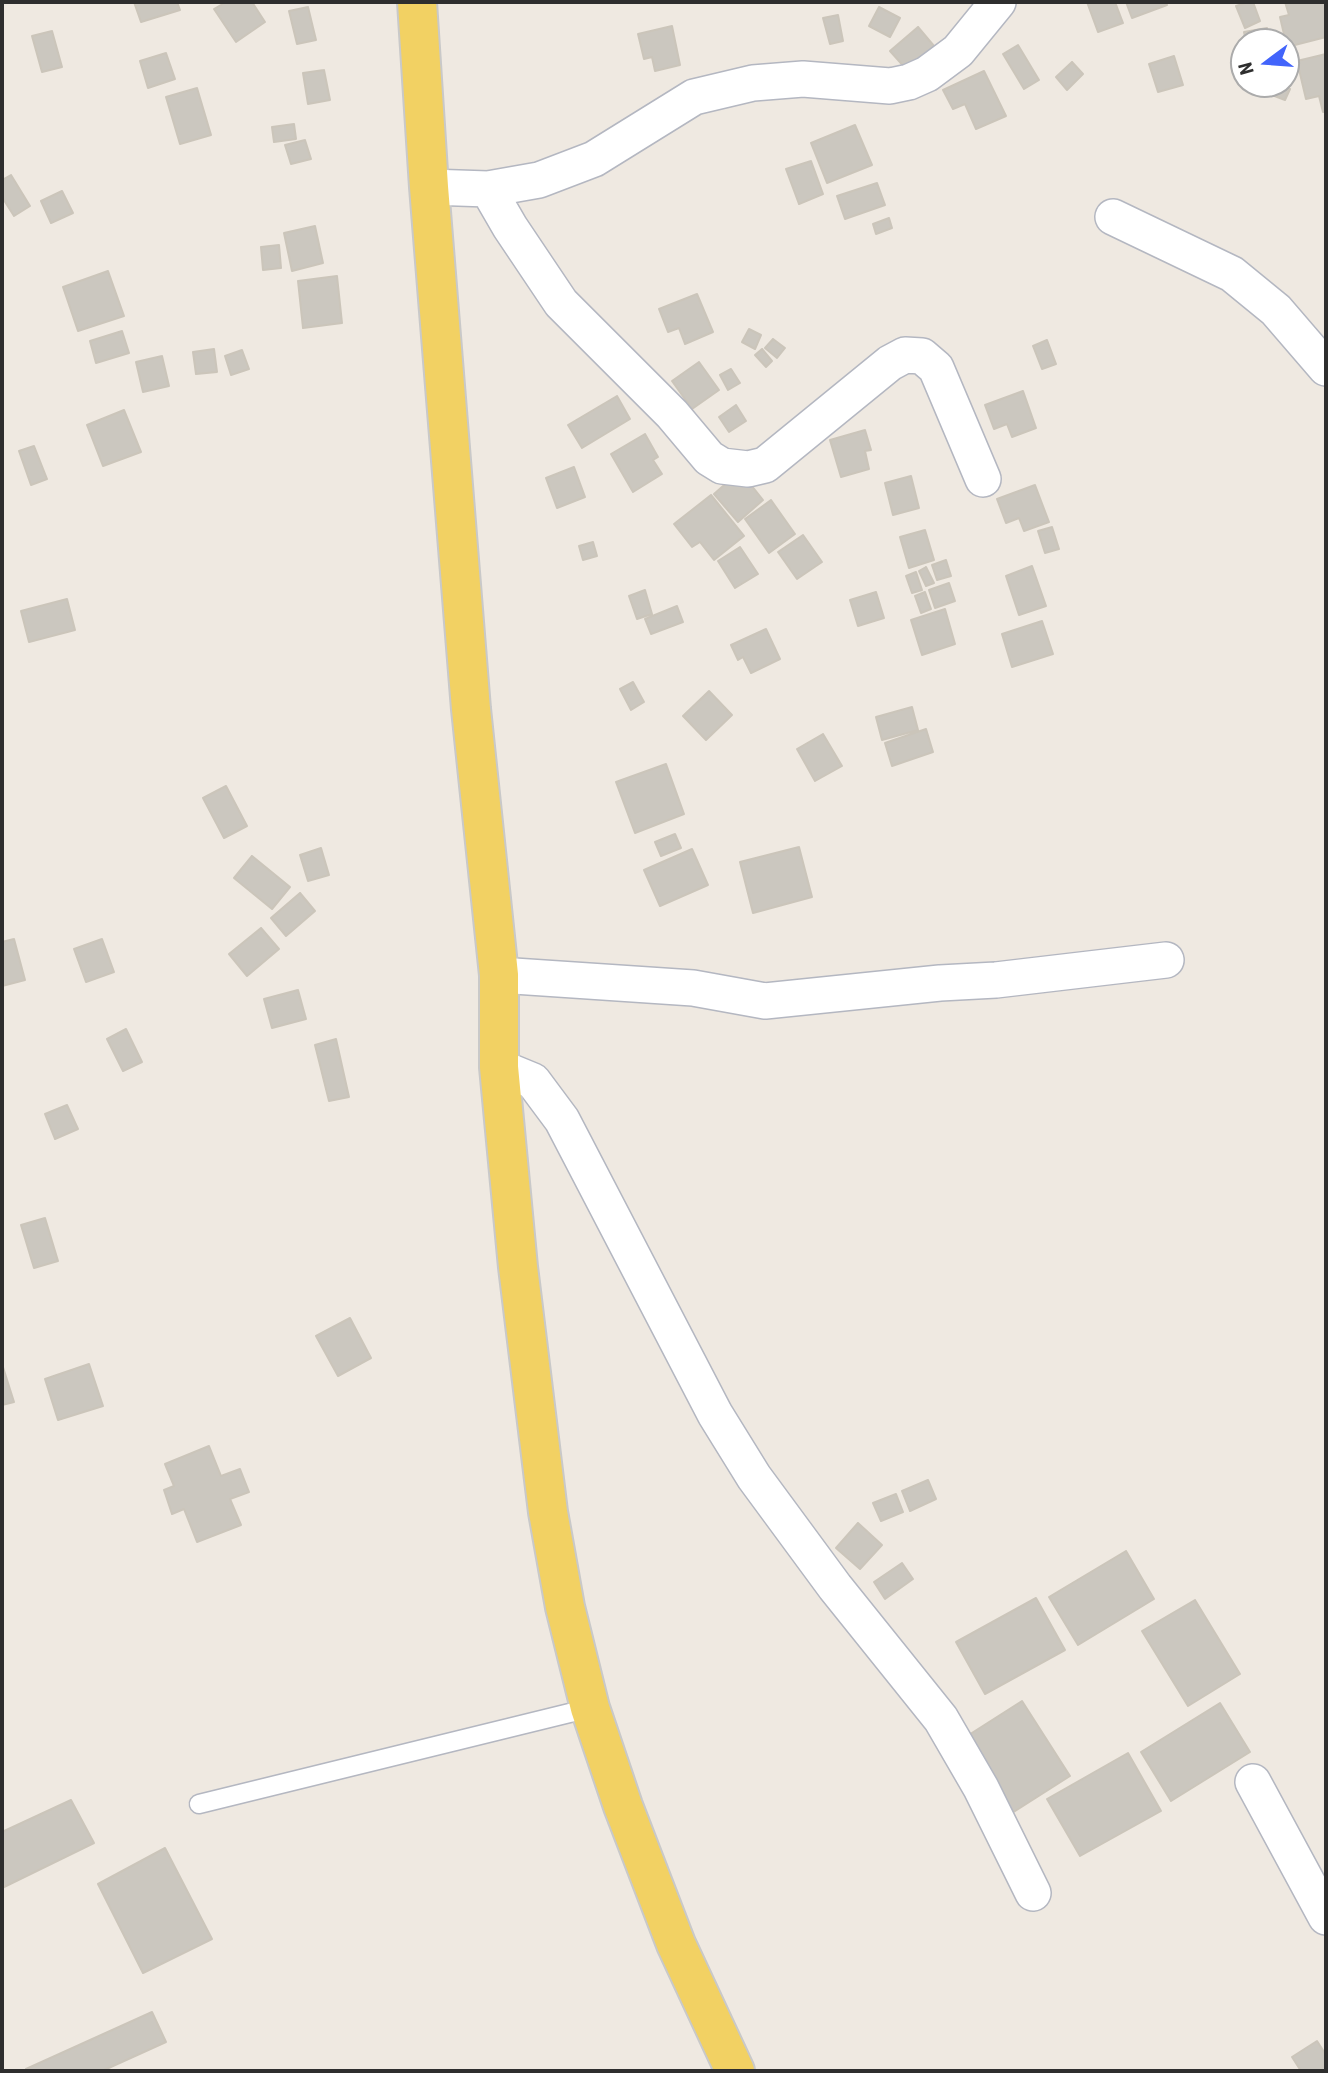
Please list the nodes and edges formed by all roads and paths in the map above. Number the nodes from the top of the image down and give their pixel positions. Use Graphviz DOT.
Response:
graph roads {
  1 [pos="417,2"];
  2 [pos="998,2"];
  3 [pos="429,187"];
  4 [pos="488,188"];
  5 [pos="1113,217"];
  6 [pos="1326,368"];
  7 [pos="983,479"];
  8 [pos="1166,960"];
  9 [pos="499,975"];
  10 [pos="499,1066"];
  11 [pos="590,1708"];
  12 [pos="1253,1782"];
  13 [pos="199,1804"];
  14 [pos="1033,1893"];
  15 [pos="1326,1917"];
  16 [pos="735,2071"];
  1 -- 3 [label="main road"];
  2 -- 4 [label="street"];
  3 -- 4 [label="street"];
  3 -- 9 [label="main road"];
  4 -- 7 [label="street"];
  5 -- 6 [label="street"];
  8 -- 9 [label="street"];
  9 -- 10 [label="main road"];
  10 -- 11 [label="main road"];
  10 -- 14 [label="street"];
  11 -- 13 [label="lane"];
  11 -- 16 [label="main road"];
  12 -- 15 [label="street"];
}
